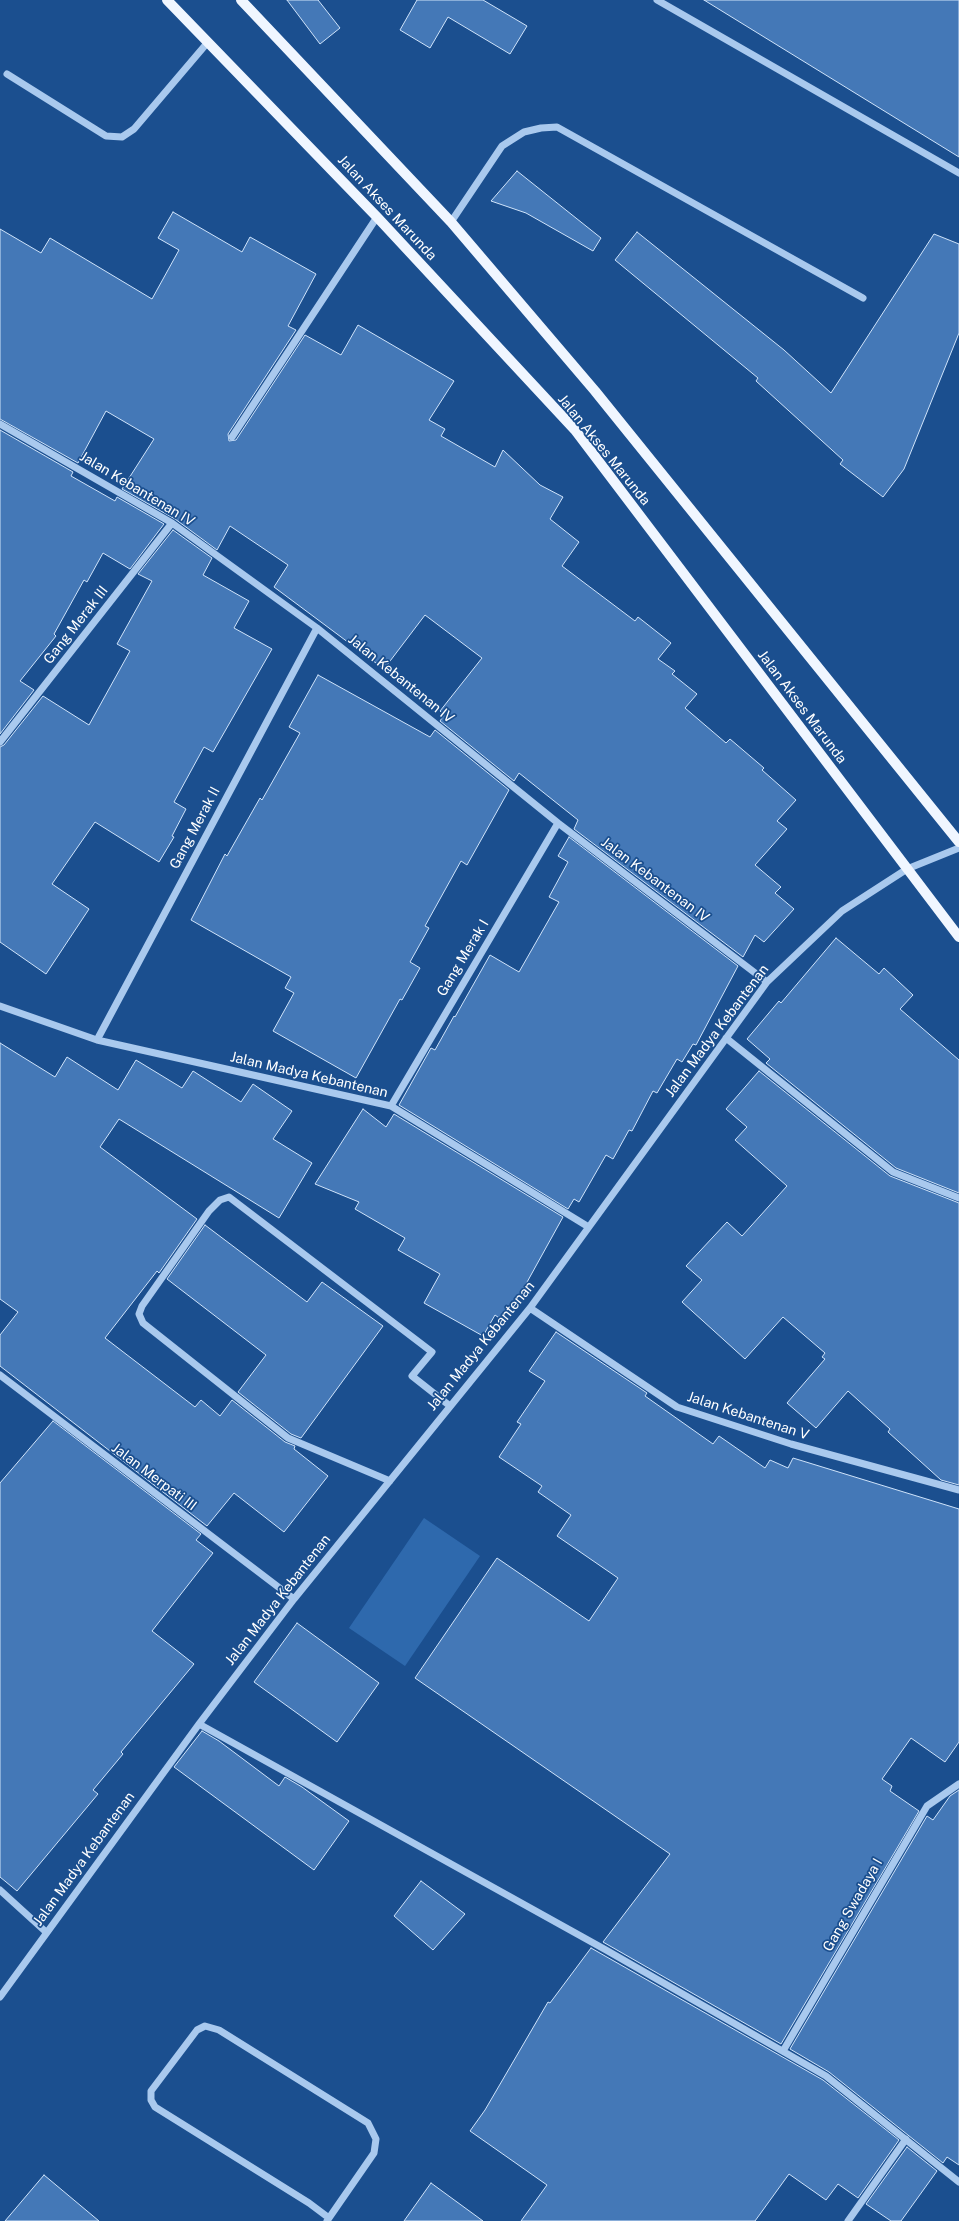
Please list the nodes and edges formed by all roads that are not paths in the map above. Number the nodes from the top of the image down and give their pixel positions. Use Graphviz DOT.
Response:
graph roads {
  1 [pos="167,0"];
  2 [pos="242,0"];
  3 [pos="657,0"];
  4 [pos="208,42"];
  5 [pos="7,74"];
  6 [pos="959,173"];
  7 [pos="377,217"];
  8 [pos="451,222"];
  9 [pos="863,298"];
  10 [pos="0,424"];
  11 [pos="232,437"];
  12 [pos="172,523"];
  13 [pos="317,628"];
  14 [pos="0,742"];
  15 [pos="558,823"];
  16 [pos="959,842"];
  17 [pos="959,848"];
  18 [pos="907,869"];
  19 [pos="959,937"];
  20 [pos="767,982"];
  21 [pos="0,1006"];
  22 [pos="726,1038"];
  23 [pos="97,1040"];
  24 [pos="391,1106"];
  25 [pos="959,1198"];
  26 [pos="588,1226"];
  27 [pos="530,1308"];
  28 [pos="0,1375"];
  29 [pos="450,1406"];
  30 [pos="390,1481"];
  31 [pos="959,1490"];
  32 [pos="294,1599"];
  33 [pos="199,1724"];
  34 [pos="959,1784"];
  35 [pos="0,1890"];
  36 [pos="46,1932"];
  37 [pos="0,1997"];
  38 [pos="783,2051"];
  39 [pos="906,2139"];
  40 [pos="959,2182"];
  41 [pos="328,2219"];
  42 [pos="848,2221"];
  1 -- 4 [label="main road, Jalan Akses Marunda"];
  2 -- 8 [label="main road"];
  3 -- 6 [label="street"];
  4 -- 5 [label="street"];
  4 -- 7 [label="main road, Jalan Akses Marunda"];
  7 -- 11 [label="street"];
  7 -- 18 [label="main road, Jalan Akses Marunda"];
  8 -- 9 [label="street"];
  8 -- 16 [label="main road"];
  10 -- 12 [label="street, Jalan Kebantenan IV"];
  12 -- 13 [label="street, Jalan Kebantenan IV"];
  12 -- 14 [label="street, Gang Merak III"];
  13 -- 15 [label="street, Jalan Kebantenan IV"];
  13 -- 23 [label="street, Gang Merak II"];
  15 -- 20 [label="street, Jalan Kebantenan IV"];
  15 -- 24 [label="street, Gang Merak I"];
  17 -- 18 [label="street, Jalan Madya Kebantenan"];
  18 -- 19 [label="main road, Jalan Akses Marunda"];
  18 -- 20 [label="street, Jalan Madya Kebantenan"];
  20 -- 22 [label="street, Jalan Madya Kebantenan"];
  21 -- 23 [label="street, Jalan Madya Kebantenan"];
  22 -- 25 [label="street"];
  22 -- 26 [label="street, Jalan Madya Kebantenan"];
  23 -- 24 [label="street, Jalan Madya Kebantenan"];
  24 -- 26 [label="street, Jalan Madya Kebantenan"];
  26 -- 27 [label="street, Jalan Madya Kebantenan"];
  27 -- 29 [label="street, Jalan Madya Kebantenan"];
  27 -- 31 [label="street, Jalan Kebantenan V"];
  28 -- 32 [label="street, Jalan Merpati III"];
  29 -- 30 [label="street, Jalan Madya Kebantenan"];
  29 -- 30 [label="street"];
  30 -- 32 [label="street, Jalan Madya Kebantenan"];
  32 -- 33 [label="street, Jalan Madya Kebantenan"];
  33 -- 36 [label="street, Jalan Madya Kebantenan"];
  33 -- 38 [label="street"];
  34 -- 38 [label="street, Gang Swadaya I"];
  35 -- 36 [label="street"];
  36 -- 37 [label="street, Jalan Madya Kebantenan"];
  38 -- 39 [label="street"];
  39 -- 40 [label="street"];
  39 -- 42 [label="street"];
  41 -- 41 [label="street"];
}
